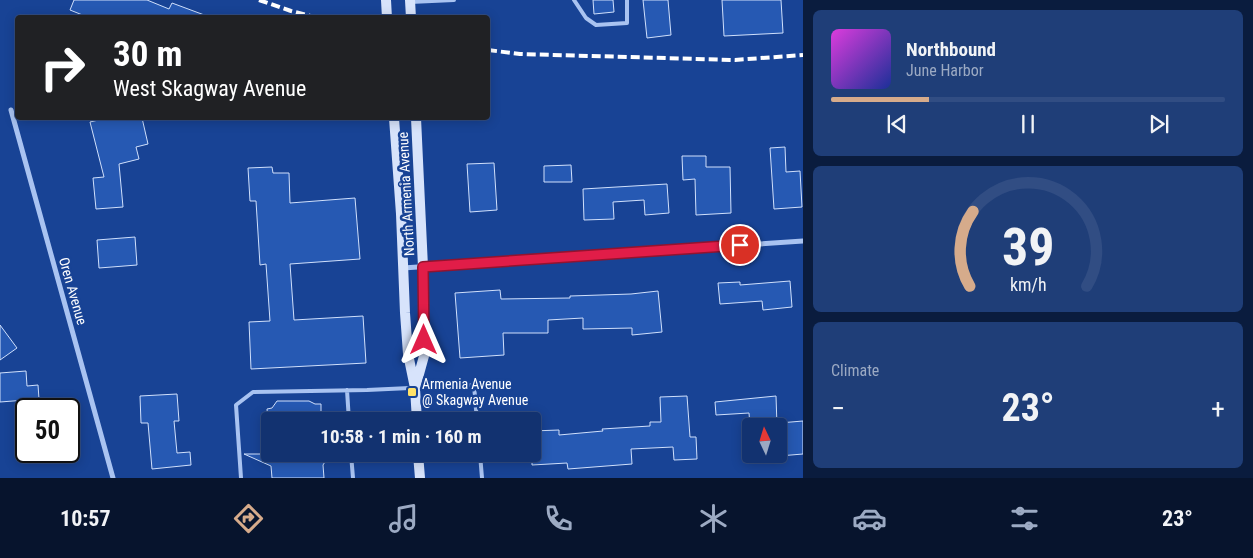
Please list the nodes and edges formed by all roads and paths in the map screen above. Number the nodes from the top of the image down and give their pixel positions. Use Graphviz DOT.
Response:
graph roads {
  1 [pos="386,0"];
  2 [pos="454,0"];
  3 [pos="574,0"];
  4 [pos="627,0"];
  5 [pos="410,1"];
  6 [pos="387,15"];
  7 [pos="411,15"];
  8 [pos="11,110"];
  9 [pos="394,120"];
  10 [pos="416,120"];
  11 [pos="803,241"];
  12 [pos="423,267"];
  13 [pos="403,268"];
  14 [pos="415,388"];
  15 [pos="347,390"];
  16 [pos="348,412"];
  17 [pos="416,412"];
  18 [pos="476,412"];
  19 [pos="352,462"];
  20 [pos="419,462"];
  21 [pos="481,462"];
  22 [pos="114,478"];
  23 [pos="241,478"];
  24 [pos="353,478"];
  25 [pos="420,478"];
  26 [pos="482,478"];
  1 -- 6 [label="main road"];
  2 -- 5 [label="lane"];
  3 -- 4 [label="lane"];
  5 -- 7 [label="main road"];
  8 -- 22 [label="street, Oren Avenue"];
  9 -- 13 [label="main road, North Armenia Avenue"];
  10 -- 12 [label="main road, North Armenia Avenue"];
  11 -- 12 [label="street"];
  12 -- 13 [label="street"];
  12 -- 14 [label="main road, North Armenia Avenue"];
  13 -- 14 [label="main road, North Armenia Avenue"];
  14 -- 15 [label="lane"];
  14 -- 17 [label="main road, North Armenia Avenue"];
  14 -- 18 [label="lane"];
  15 -- 16 [label="lane"];
  15 -- 23 [label="lane"];
  19 -- 24 [label="lane"];
  20 -- 25 [label="main road"];
  21 -- 26 [label="lane"];
}
